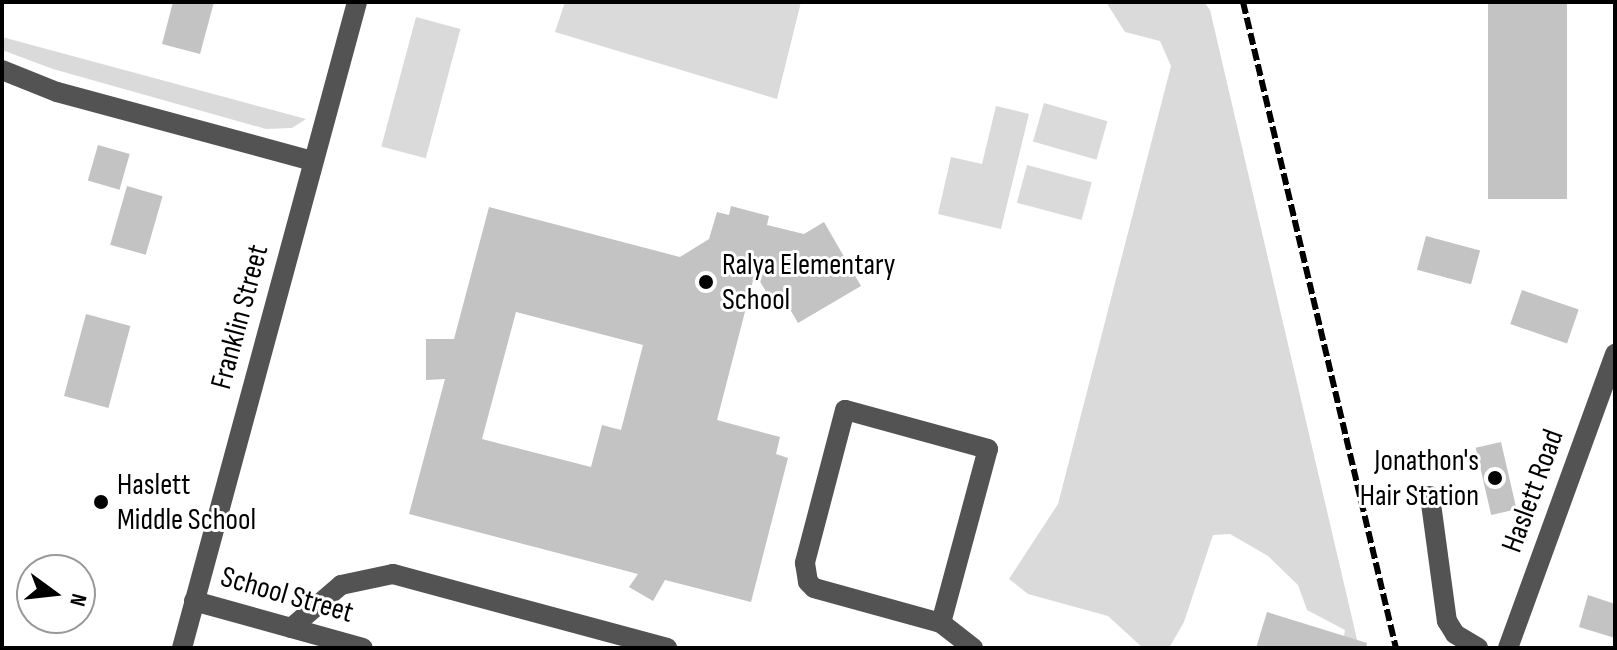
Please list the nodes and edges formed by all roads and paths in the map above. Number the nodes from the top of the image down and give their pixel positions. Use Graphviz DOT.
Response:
graph roads {
  1 [pos="357,2"];
  2 [pos="2,70"];
  3 [pos="313,161"];
  4 [pos="1615,354"];
  5 [pos="1430,496"];
  6 [pos="194,601"];
  7 [pos="941,623"];
  8 [pos="291,628"];
  9 [pos="182,648"];
  10 [pos="363,648"];
  11 [pos="667,648"];
  12 [pos="973,648"];
  13 [pos="1478,648"];
  14 [pos="1508,648"];
  1 -- 3 [label="street, Franklin Street"];
  2 -- 3 [label="street"];
  3 -- 6 [label="street, Franklin Street"];
  4 -- 14 [label="street, Haslett Road"];
  5 -- 13 [label="street"];
  6 -- 8 [label="street, School Street"];
  6 -- 9 [label="street, Franklin Street"];
  7 -- 7 [label="street"];
  7 -- 12 [label="street"];
  8 -- 10 [label="street, School Street"];
  8 -- 11 [label="street"];
}
